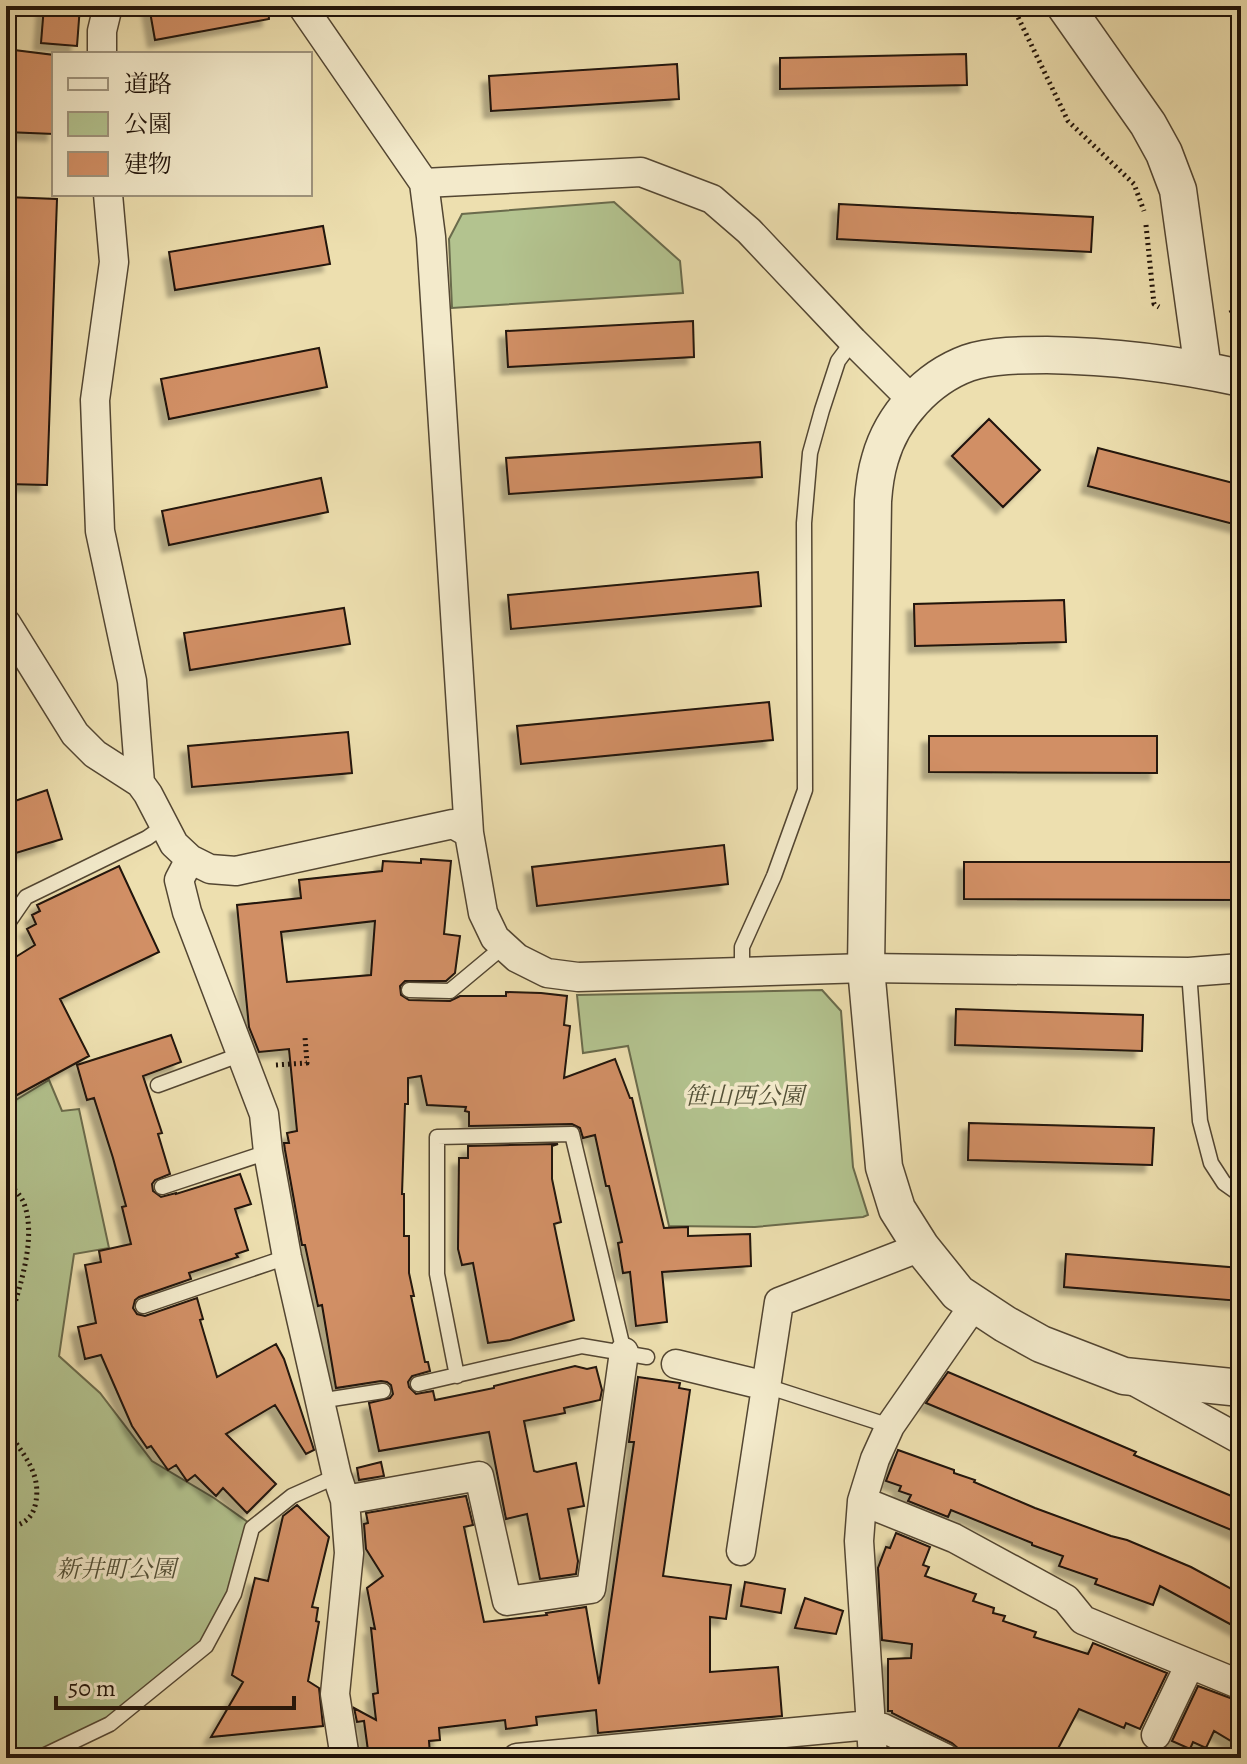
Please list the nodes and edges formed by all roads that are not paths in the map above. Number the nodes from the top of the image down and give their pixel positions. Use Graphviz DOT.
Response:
graph roads {
  1 [pos="108,6"];
  2 [pos="302,6"];
  3 [pos="1065,6"];
  4 [pos="102,52"];
  5 [pos="424,183"];
  6 [pos="108,196"];
  7 [pos="853,341"];
  8 [pos="1203,370"];
  9 [pos="1241,378"];
  10 [pos="912,400"];
  11 [pos="6,623"];
  12 [pos="140,783"];
  13 [pos="164,826"];
  14 [pos="469,833"];
  15 [pos="190,859"];
  16 [pos="7,923"];
  17 [pos="504,946"];
  18 [pos="866,968"];
  19 [pos="1241,968"];
  20 [pos="742,971"];
  21 [pos="1189,972"];
  22 [pos="409,990"];
  23 [pos="242,1054"];
  24 [pos="158,1085"];
  25 [pos="268,1152"];
  26 [pos="162,1187"];
  27 [pos="1241,1195"];
  28 [pos="921,1247"];
  29 [pos="287,1257"];
  30 [pos="974,1305"];
  31 [pos="143,1306"];
  32 [pos="635,1354"];
  33 [pos="676,1364"];
  34 [pos="457,1376"];
  35 [pos="1124,1376"];
  36 [pos="418,1384"];
  37 [pos="766,1386"];
  38 [pos="1241,1388"];
  39 [pos="383,1391"];
  40 [pos="319,1401"];
  41 [pos="890,1426"];
  42 [pos="1241,1440"];
  43 [pos="341,1488"];
  44 [pos="862,1501"];
  45 [pos="741,1551"];
  46 [pos="1190,1664"];
  47 [pos="1241,1685"];
  48 [pos="870,1725"];
  49 [pos="1156,1735"];
  50 [pos="723,1748"];
  51 [pos="590,1755"];
  52 [pos="39,1758"];
  53 [pos="345,1758"];
  54 [pos="517,1758"];
  55 [pos="873,1758"];
  56 [pos="945,1758"];
  1 -- 4 [label="street"];
  2 -- 5 [label="street"];
  3 -- 8 [label="street"];
  5 -- 7 [label="street"];
  5 -- 14 [label="street"];
  6 -- 12 [label="street"];
  7 -- 10 [label="street"];
  7 -- 20 [label="lane"];
  8 -- 9 [label="street"];
  8 -- 10 [label="street"];
  10 -- 18 [label="street"];
  11 -- 12 [label="street"];
  12 -- 13 [label="street"];
  13 -- 15 [label="street"];
  13 -- 16 [label="lane"];
  14 -- 15 [label="street"];
  14 -- 17 [label="street"];
  15 -- 23 [label="street"];
  17 -- 20 [label="street"];
  17 -- 22 [label="lane"];
  18 -- 20 [label="street"];
  18 -- 21 [label="street"];
  18 -- 28 [label="street"];
  19 -- 21 [label="street"];
  21 -- 27 [label="lane"];
  23 -- 24 [label="lane"];
  23 -- 25 [label="street"];
  25 -- 26 [label="lane"];
  25 -- 29 [label="street"];
  28 -- 30 [label="street"];
  28 -- 37 [label="street"];
  29 -- 31 [label="lane"];
  29 -- 40 [label="street"];
  30 -- 35 [label="street"];
  30 -- 41 [label="street"];
  32 -- 34 [label="lane"];
  32 -- 34 [label="lane"];
  32 -- 43 [label="street"];
  33 -- 37 [label="street"];
  34 -- 36 [label="lane"];
  35 -- 38 [label="street"];
  35 -- 42 [label="street"];
  37 -- 41 [label="lane"];
  37 -- 45 [label="street"];
  39 -- 40 [label="lane"];
  40 -- 43 [label="street"];
  41 -- 44 [label="street"];
  43 -- 52 [label="lane"];
  43 -- 53 [label="street"];
  44 -- 46 [label="street"];
  44 -- 48 [label="street"];
  46 -- 47 [label="street"];
  46 -- 49 [label="street"];
  48 -- 50 [label="street"];
  48 -- 55 [label="street"];
  48 -- 56 [label="street"];
  50 -- 51 [label="street"];
  51 -- 54 [label="street"];
}
